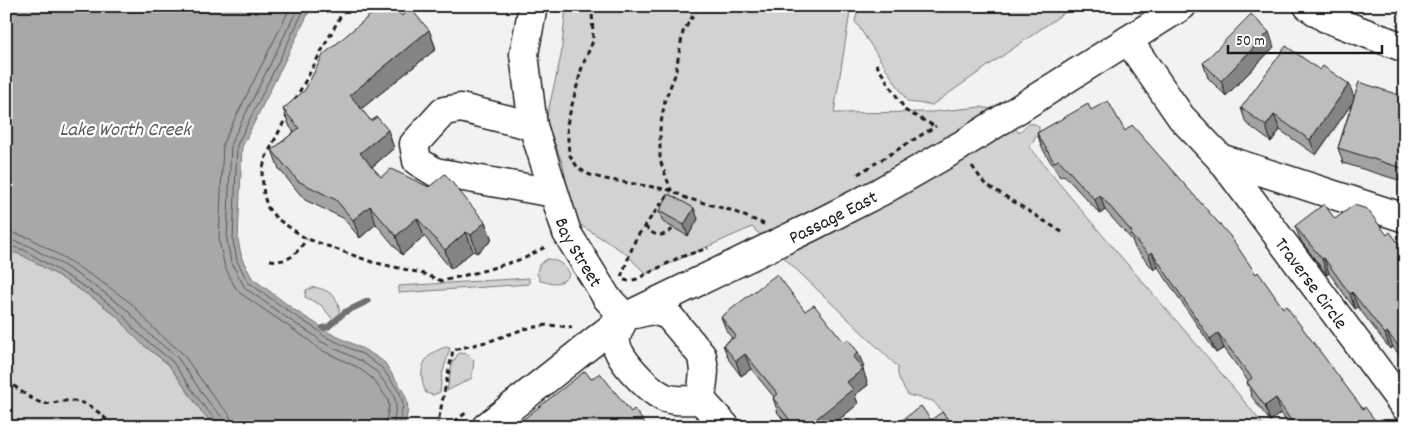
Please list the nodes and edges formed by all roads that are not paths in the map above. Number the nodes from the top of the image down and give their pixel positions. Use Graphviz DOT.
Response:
graph roads {
  1 [pos="533,6"];
  2 [pos="1182,6"];
  3 [pos="1308,6"];
  4 [pos="1128,40"];
  5 [pos="1405,48"];
  6 [pos="533,126"];
  7 [pos="1220,158"];
  8 [pos="554,193"];
  9 [pos="1405,218"];
  10 [pos="625,317"];
  11 [pos="702,400"];
  12 [pos="1405,407"];
  13 [pos="486,427"];
  14 [pos="726,427"];
  1 -- 6 [label="street, Bay Street"];
  2 -- 4 [label="street, Passage East"];
  3 -- 5 [label="street"];
  4 -- 7 [label="street, Traverse Circle"];
  4 -- 10 [label="street, Passage East"];
  6 -- 8 [label="street, Bay Street"];
  6 -- 8 [label="street"];
  7 -- 9 [label="street, Traverse Circle"];
  7 -- 12 [label="street, Traverse Circle"];
  8 -- 10 [label="street, Bay Street"];
  10 -- 11 [label="street"];
  10 -- 11 [label="street"];
  10 -- 13 [label="street, Passage East"];
  11 -- 14 [label="street"];
}
